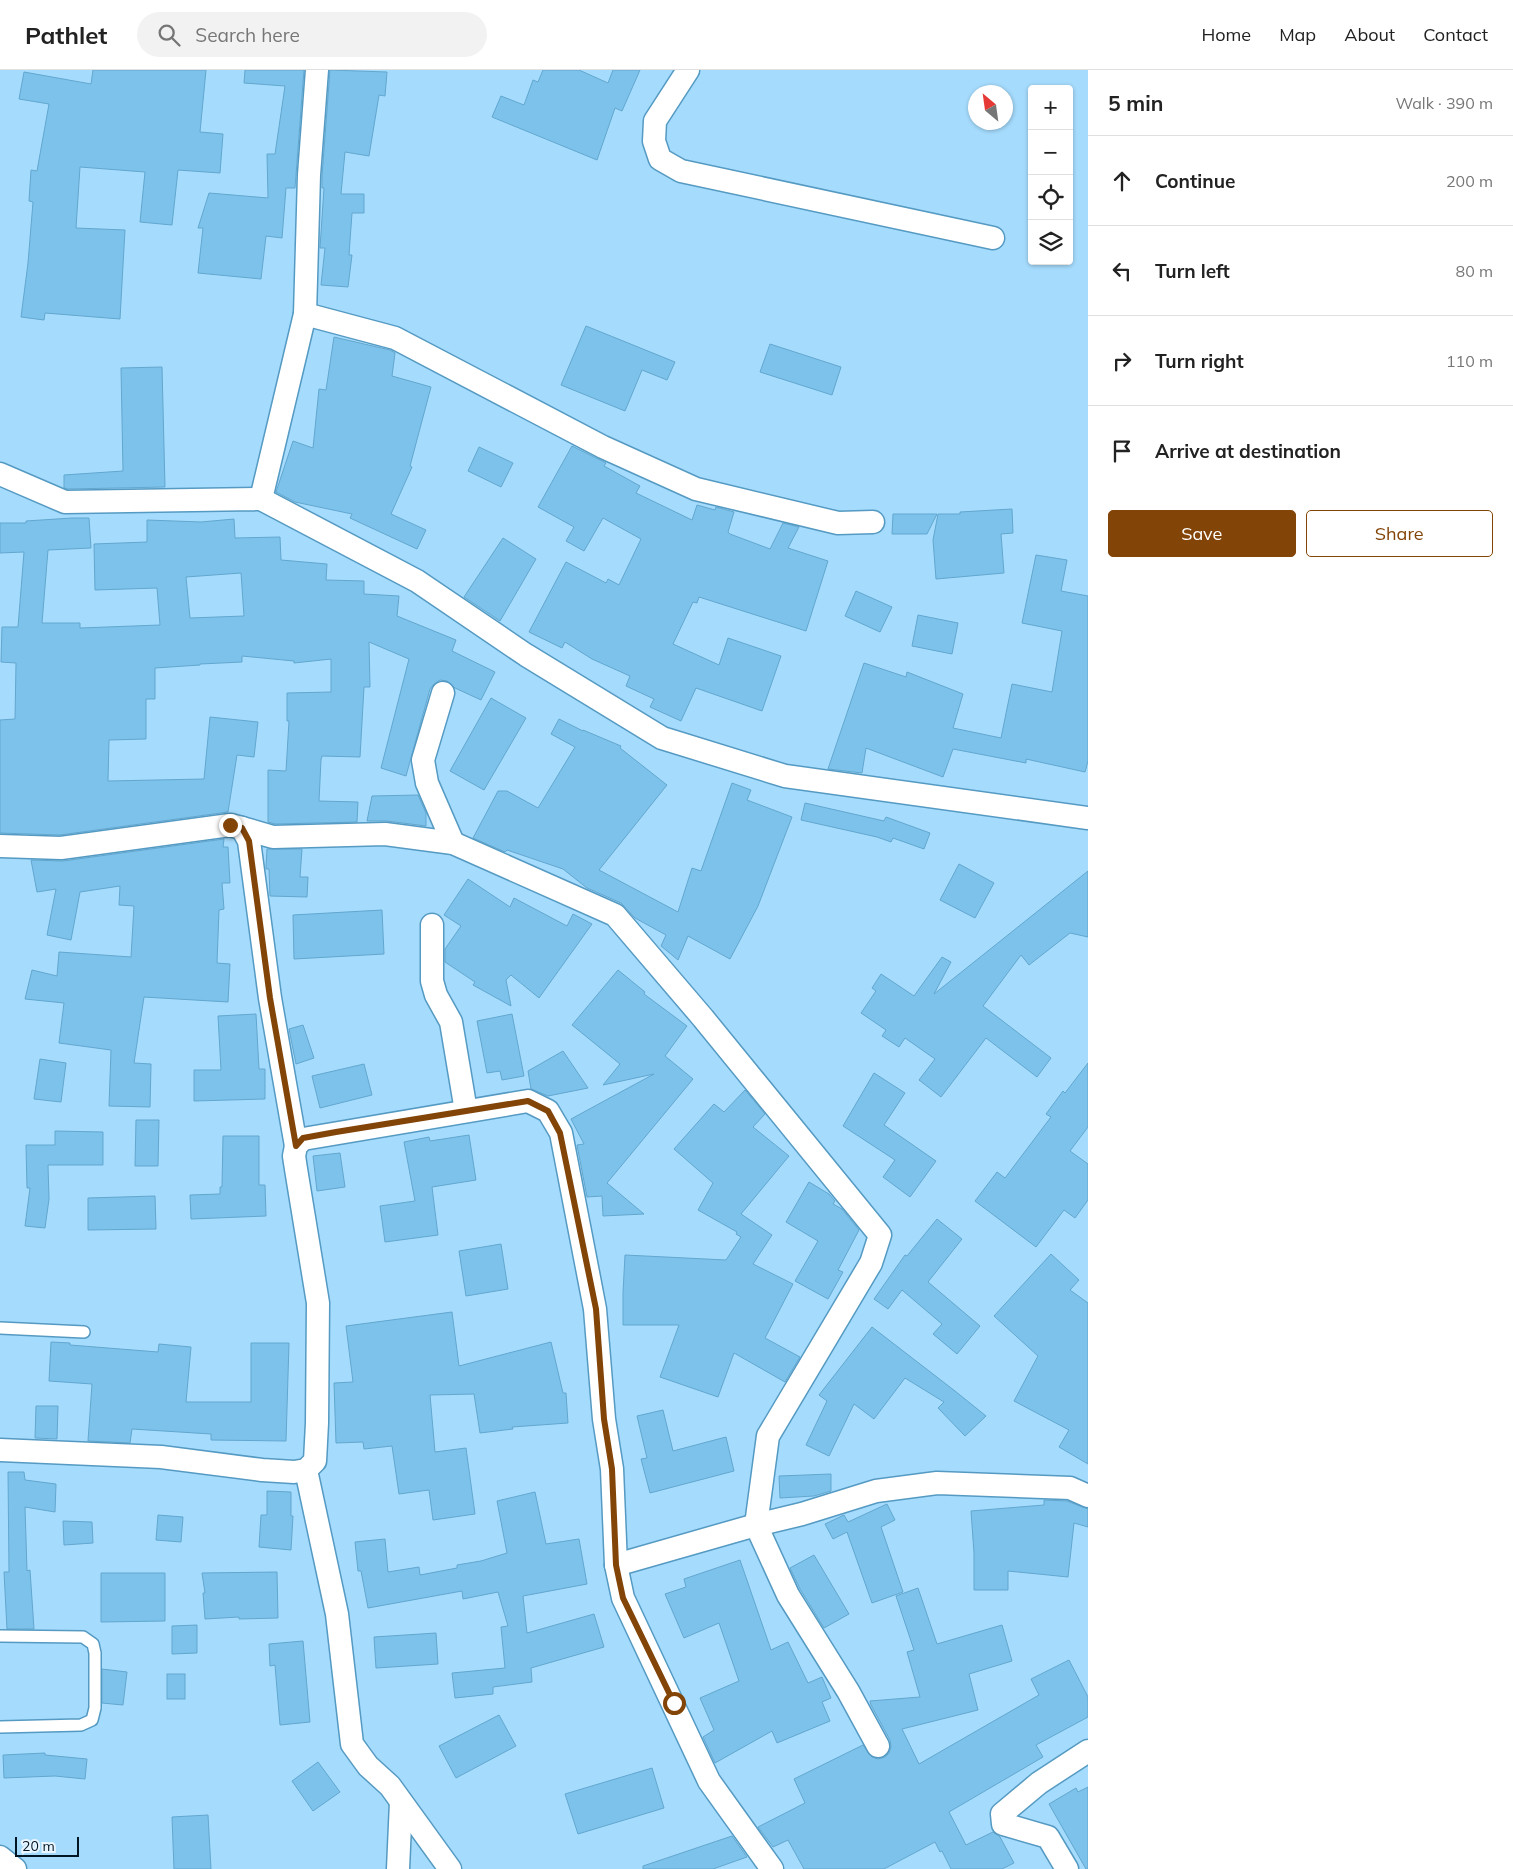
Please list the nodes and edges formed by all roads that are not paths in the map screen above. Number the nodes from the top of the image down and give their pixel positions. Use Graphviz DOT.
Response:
graph roads {
  1 [pos="317,70"];
  2 [pos="688,70"];
  3 [pos="993,238"];
  4 [pos="305,314"];
  5 [pos="0,474"];
  6 [pos="261,499"];
  7 [pos="873,522"];
  8 [pos="444,693"];
  9 [pos="1088,818"];
  10 [pos="242,828"];
  11 [pos="453,843"];
  12 [pos="0,846"];
  13 [pos="432,925"];
  14 [pos="466,1111"];
  15 [pos="296,1146"];
  16 [pos="0,1328"];
  17 [pos="84,1332"];
  18 [pos="0,1450"];
  19 [pos="306,1470"];
  20 [pos="1088,1496"];
  21 [pos="756,1525"];
  22 [pos="616,1565"];
  23 [pos="0,1636"];
  24 [pos="0,1727"];
  25 [pos="878,1746"];
  26 [pos="1088,1751"];
  27 [pos="401,1802"];
  28 [pos="442,1866"];
  29 [pos="398,1869"];
  30 [pos="772,1869"];
  31 [pos="1067,1869"];
  1 -- 4 [label="street"];
  2 -- 3 [label="street"];
  4 -- 6 [label="street"];
  4 -- 7 [label="street"];
  5 -- 6 [label="street"];
  6 -- 9 [label="street"];
  8 -- 11 [label="street"];
  10 -- 11 [label="street"];
  10 -- 12 [label="street"];
  10 -- 15 [label="street"];
  11 -- 21 [label="street"];
  13 -- 14 [label="street"];
  14 -- 15 [label="street"];
  14 -- 22 [label="street"];
  15 -- 19 [label="street"];
  16 -- 17 [label="lane"];
  18 -- 19 [label="street"];
  19 -- 27 [label="street"];
  20 -- 21 [label="street"];
  21 -- 22 [label="street"];
  21 -- 25 [label="street"];
  22 -- 30 [label="street"];
  23 -- 24 [label="lane"];
  26 -- 31 [label="street"];
  27 -- 28 [label="street"];
  27 -- 29 [label="street"];
}
